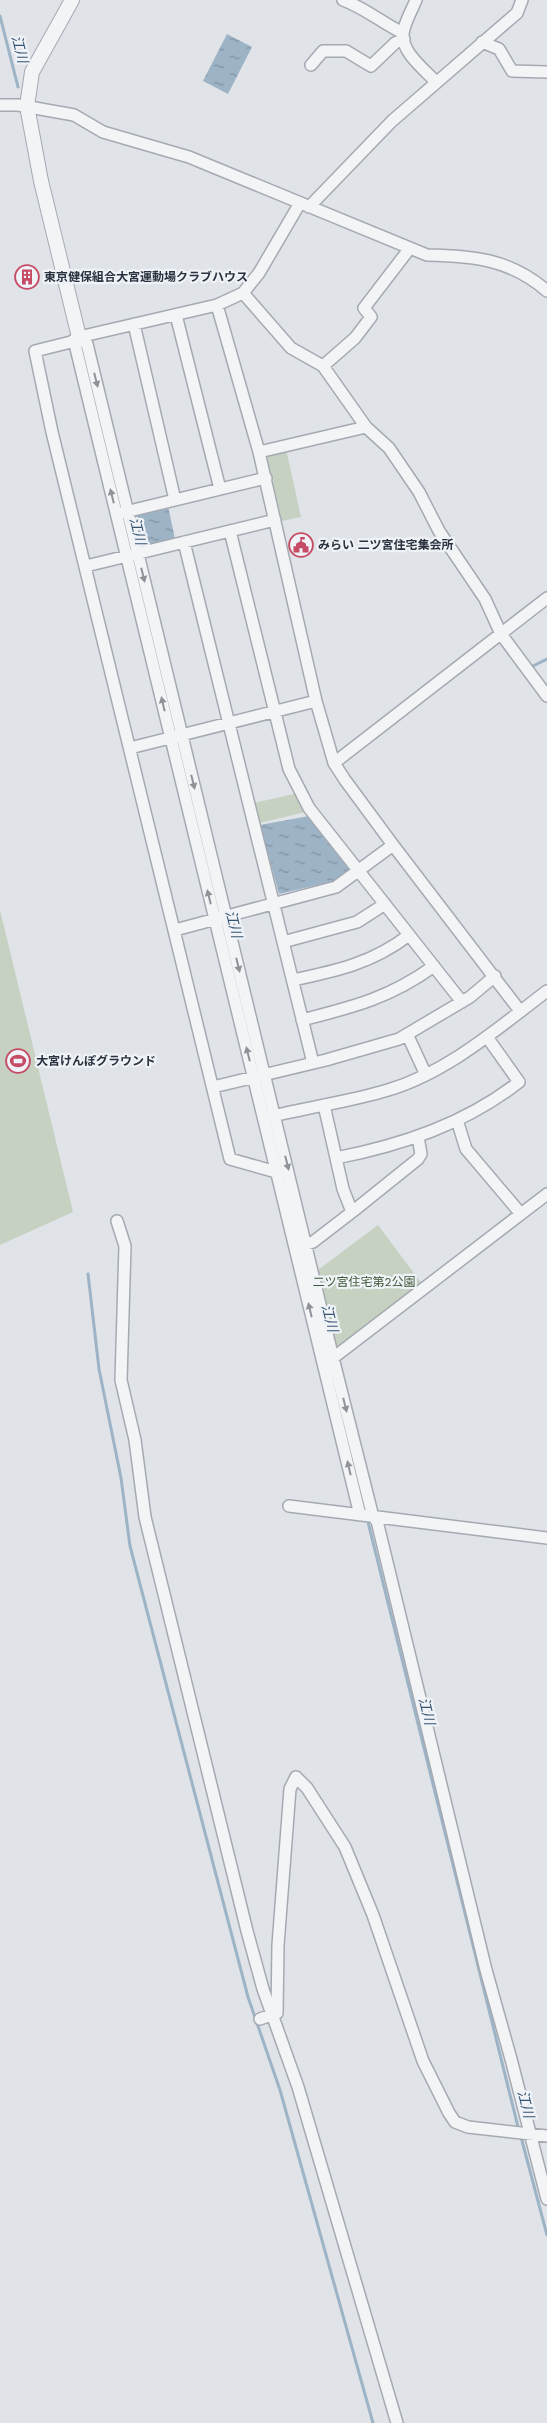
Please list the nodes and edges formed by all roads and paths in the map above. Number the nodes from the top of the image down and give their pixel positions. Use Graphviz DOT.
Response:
graph roads {
  1 [pos="72,0"];
  2 [pos="343,0"];
  3 [pos="416,0"];
  4 [pos="522,0"];
  5 [pos="404,36"];
  6 [pos="482,42"];
  7 [pos="311,65"];
  8 [pos="547,72"];
  9 [pos="436,82"];
  10 [pos="0,105"];
  11 [pos="27,106"];
  12 [pos="304,205"];
  13 [pos="410,248"];
  14 [pos="545,285"];
  15 [pos="243,293"];
  16 [pos="217,305"];
  17 [pos="176,315"];
  18 [pos="134,324"];
  19 [pos="77,338"];
  20 [pos="323,366"];
  21 [pos="366,427"];
  22 [pos="259,452"];
  23 [pos="266,478"];
  24 [pos="220,489"];
  25 [pos="175,500"];
  26 [pos="122,512"];
  27 [pos="275,520"];
  28 [pos="230,531"];
  29 [pos="184,542"];
  30 [pos="132,554"];
  31 [pos="86,566"];
  32 [pos="547,598"];
  33 [pos="501,634"];
  34 [pos="547,696"];
  35 [pos="316,701"];
  36 [pos="275,712"];
  37 [pos="229,723"];
  38 [pos="176,736"];
  39 [pos="130,748"];
  40 [pos="334,763"];
  41 [pos="393,845"];
  42 [pos="358,871"];
  43 [pos="274,904"];
  44 [pos="385,904"];
  45 [pos="221,919"];
  46 [pos="175,930"];
  47 [pos="409,935"];
  48 [pos="283,942"];
  49 [pos="434,966"];
  50 [pos="495,976"];
  51 [pos="292,980"];
  52 [pos="547,991"];
  53 [pos="462,1002"];
  54 [pos="520,1011"];
  55 [pos="302,1020"];
  56 [pos="407,1034"];
  57 [pos="487,1037"];
  58 [pos="313,1063"];
  59 [pos="426,1075"];
  60 [pos="259,1076"];
  61 [pos="214,1087"];
  62 [pos="324,1105"];
  63 [pos="269,1117"];
  64 [pos="457,1120"];
  65 [pos="418,1137"];
  66 [pos="336,1158"];
  67 [pos="276,1172"];
  68 [pos="547,1194"];
  69 [pos="352,1212"];
  70 [pos="521,1214"];
  71 [pos="118,1221"];
  72 [pos="301,1246"];
  73 [pos="333,1358"];
  74 [pos="289,1506"];
  75 [pos="367,1516"];
  76 [pos="547,1538"];
  77 [pos="272,2014"];
  78 [pos="260,2019"];
  79 [pos="528,2134"];
  80 [pos="547,2136"];
  81 [pos="547,2199"];
  82 [pos="397,2423"];
  1 -- 11 [label="street"];
  2 -- 5 [label="street"];
  3 -- 5 [label="street"];
  4 -- 6 [label="street"];
  5 -- 7 [label="street"];
  5 -- 9 [label="street"];
  6 -- 8 [label="street"];
  6 -- 9 [label="street"];
  9 -- 12 [label="street"];
  10 -- 11 [label="street"];
  11 -- 12 [label="street"];
  11 -- 19 [label="street"];
  12 -- 13 [label="street"];
  12 -- 15 [label="street"];
  13 -- 14 [label="street"];
  13 -- 20 [label="street"];
  15 -- 16 [label="street"];
  15 -- 20 [label="street"];
  16 -- 17 [label="street"];
  16 -- 22 [label="street"];
  17 -- 18 [label="street"];
  17 -- 24 [label="street"];
  18 -- 19 [label="street"];
  18 -- 25 [label="street"];
  19 -- 26 [label="street"];
  19 -- 31 [label="street"];
  20 -- 21 [label="street"];
  21 -- 22 [label="street"];
  21 -- 33 [label="street"];
  22 -- 23 [label="street"];
  23 -- 24 [label="street"];
  23 -- 27 [label="street"];
  24 -- 25 [label="street"];
  25 -- 26 [label="street"];
  26 -- 30 [label="street"];
  27 -- 28 [label="street"];
  27 -- 35 [label="street"];
  28 -- 29 [label="street"];
  28 -- 36 [label="street"];
  29 -- 30 [label="street"];
  29 -- 37 [label="street"];
  30 -- 31 [label="street"];
  30 -- 38 [label="street"];
  31 -- 39 [label="street"];
  32 -- 33 [label="street"];
  33 -- 34 [label="street"];
  33 -- 40 [label="street"];
  35 -- 36 [label="street"];
  35 -- 40 [label="street"];
  36 -- 37 [label="street"];
  36 -- 42 [label="street"];
  37 -- 38 [label="street"];
  37 -- 43 [label="street"];
  38 -- 39 [label="street"];
  38 -- 45 [label="street"];
  39 -- 46 [label="street"];
  40 -- 41 [label="street"];
  41 -- 42 [label="street"];
  41 -- 50 [label="street"];
  42 -- 43 [label="street"];
  42 -- 44 [label="street"];
  43 -- 45 [label="street"];
  43 -- 48 [label="street"];
  44 -- 47 [label="street"];
  44 -- 48 [label="street"];
  45 -- 46 [label="street"];
  45 -- 60 [label="street"];
  46 -- 61 [label="street"];
  47 -- 49 [label="street"];
  47 -- 51 [label="street"];
  48 -- 51 [label="street"];
  49 -- 53 [label="street"];
  49 -- 55 [label="street"];
  50 -- 53 [label="street"];
  50 -- 54 [label="street"];
  51 -- 55 [label="street"];
  52 -- 54 [label="street"];
  53 -- 56 [label="street"];
  54 -- 57 [label="street"];
  55 -- 58 [label="street"];
  56 -- 58 [label="street"];
  56 -- 59 [label="street"];
  57 -- 59 [label="street"];
  57 -- 64 [label="street"];
  58 -- 60 [label="street"];
  59 -- 62 [label="street"];
  60 -- 61 [label="street"];
  60 -- 63 [label="street"];
  61 -- 67 [label="street"];
  62 -- 63 [label="street"];
  62 -- 66 [label="street"];
  63 -- 67 [label="street"];
  63 -- 72 [label="street, one-way"];
  64 -- 65 [label="street"];
  64 -- 70 [label="street"];
  65 -- 66 [label="street"];
  65 -- 69 [label="street"];
  66 -- 69 [label="street"];
  67 -- 72 [label="street"];
  68 -- 70 [label="street"];
  69 -- 72 [label="street"];
  70 -- 73 [label="street"];
  71 -- 77 [label="street"];
  72 -- 73 [label="street"];
  75 -- 72 [label="street, one-way"];
  73 -- 75 [label="street, one-way"];
  74 -- 75 [label="street"];
  75 -- 76 [label="street"];
  75 -- 79 [label="street"];
  77 -- 78 [label="street"];
  77 -- 79 [label="street"];
  77 -- 82 [label="street"];
  79 -- 80 [label="street"];
  79 -- 81 [label="street"];
}
